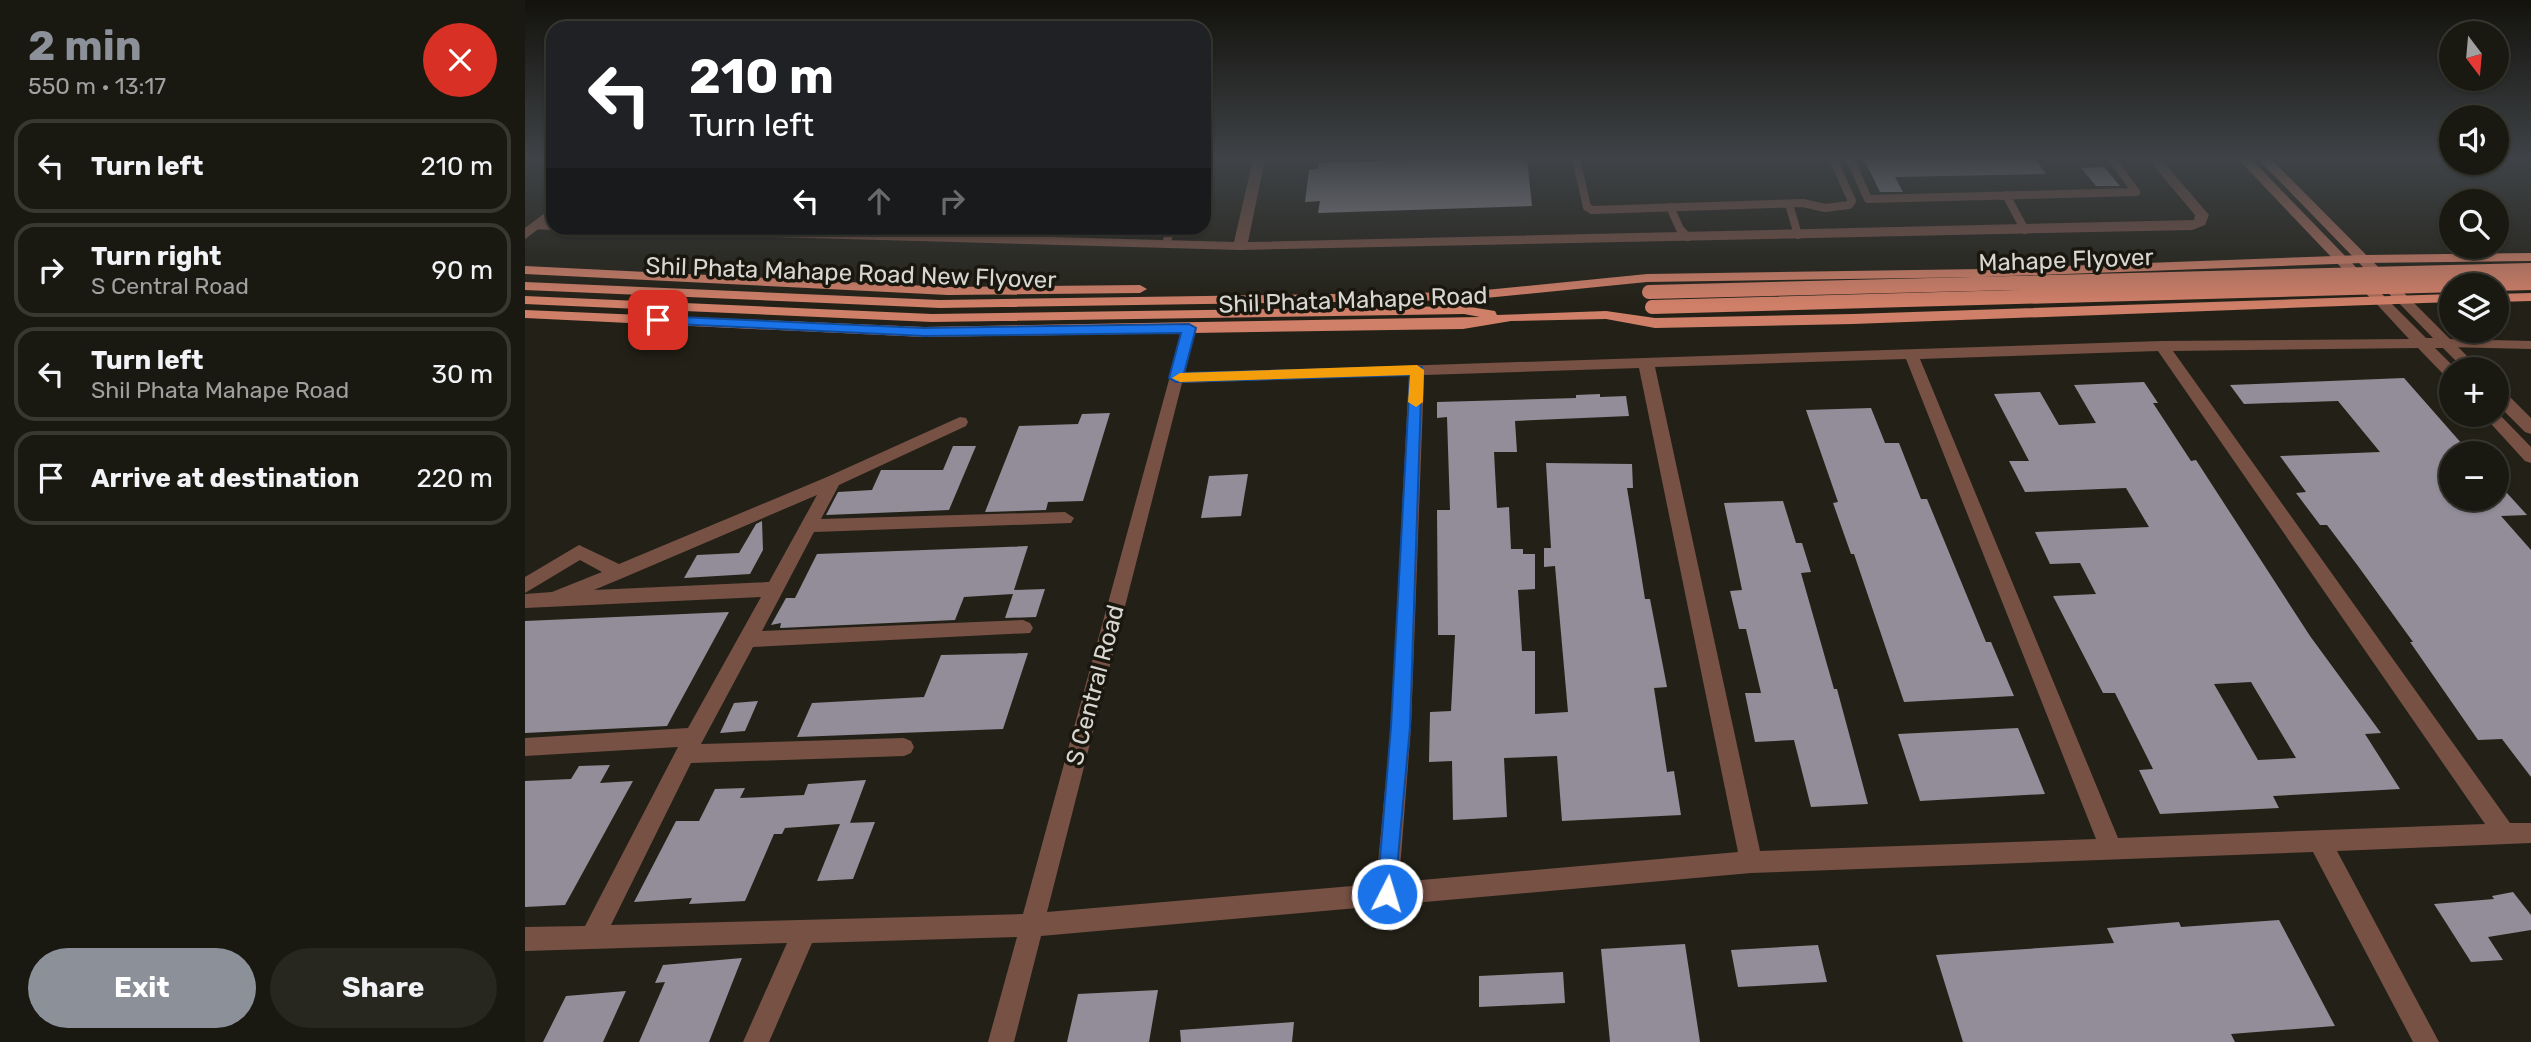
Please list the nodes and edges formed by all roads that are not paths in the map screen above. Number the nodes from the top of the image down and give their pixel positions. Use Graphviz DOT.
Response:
graph roads {
  1 [pos="1669,207"];
  2 [pos="1248,208"];
  3 [pos="1588,208"];
  4 [pos="1653,208"];
  5 [pos="1790,208"];
  6 [pos="2013,208"];
  7 [pos="2196,208"];
  8 [pos="2292,208"];
  9 [pos="2312,208"];
  10 [pos="546,216"];
  11 [pos="531,226"];
  12 [pos="2025,230"];
  13 [pos="1798,234"];
  14 [pos="844,235"];
  15 [pos="1169,235"];
  16 [pos="525,236"];
  17 [pos="1688,237"];
  18 [pos="1166,244"];
  19 [pos="1240,246"];
  20 [pos="2531,257"];
  21 [pos="2341,259"];
  22 [pos="2363,259"];
  23 [pos="525,270"];
  24 [pos="2531,270"];
  25 [pos="2531,283"];
  26 [pos="525,286"];
  27 [pos="1602,286"];
  28 [pos="1511,289"];
  29 [pos="2531,297"];
  30 [pos="2439,298"];
  31 [pos="2509,298"];
  32 [pos="1651,299"];
  33 [pos="2379,299"];
  34 [pos="2402,299"];
  35 [pos="525,300"];
  36 [pos="1464,303"];
  37 [pos="525,314"];
  38 [pos="1606,315"];
  39 [pos="1511,317"];
  40 [pos="1189,328"];
  41 [pos="2439,335"];
  42 [pos="2423,343"];
  43 [pos="2439,343"];
  44 [pos="2447,343"];
  45 [pos="2531,345"];
  46 [pos="2162,346"];
  47 [pos="1911,354"];
  48 [pos="2461,357"];
  49 [pos="2439,360"];
  50 [pos="1646,363"];
  51 [pos="1417,370"];
  52 [pos="1176,378"];
  53 [pos="2509,406"];
  54 [pos="960,422"];
  55 [pos="2505,429"];
  56 [pos="2531,429"];
  57 [pos="2531,457"];
  58 [pos="834,481"];
  59 [pos="1065,519"];
  60 [pos="809,526"];
  61 [pos="619,572"];
  62 [pos="525,586"];
  63 [pos="775,589"];
  64 [pos="553,600"];
  65 [pos="525,601"];
  66 [pos="1023,628"];
  67 [pos="750,639"];
  68 [pos="690,745"];
  69 [pos="525,747"];
  70 [pos="904,747"];
  71 [pos="2531,833"];
  72 [pos="2505,834"];
  73 [pos="2319,840"];
  74 [pos="2111,848"];
  75 [pos="1751,862"];
  76 [pos="1387,894"];
  77 [pos="1032,925"];
  78 [pos="805,931"];
  79 [pos="592,937"];
  80 [pos="525,939"];
  81 [pos="756,1042"];
  82 [pos="1001,1042"];
  83 [pos="2425,1042"];
  1 -- 17 [label="lane"];
  2 -- 19 [label="street"];
  3 -- 4 [label="lane"];
  5 -- 13 [label="lane"];
  6 -- 12 [label="lane"];
  7 -- 12 [label="street"];
  8 -- 21 [label="main road"];
  9 -- 22 [label="main road"];
  10 -- 11 [label="street"];
  11 -- 16 [label="street"];
  12 -- 13 [label="street"];
  13 -- 17 [label="street"];
  14 -- 18 [label="street"];
  15 -- 18 [label="lane"];
  17 -- 19 [label="street"];
  18 -- 19 [label="street"];
  20 -- 22 [label="main road"];
  21 -- 22 [label="main road"];
  21 -- 27 [label="main road"];
  21 -- 33 [label="main road"];
  22 -- 34 [label="main road"];
  23 -- 28 [label="main road, Shil Phata Mahape Road"];
  24 -- 32 [label="main road, Mahape Flyover, bridge"];
  25 -- 32 [label="main road, Mahape Flyover, bridge"];
  26 -- 36 [label="main road, Shil Phata Mahape Road New Flyover"];
  27 -- 28 [label="main road"];
  27 -- 32 [label="main road, Mahape Flyover"];
  28 -- 36 [label="main road, Shil Phata Mahape Road New Flyover"];
  29 -- 31 [label="main road"];
  30 -- 34 [label="main road"];
  32 -- 38 [label="main road, Mahape Flyover"];
  33 -- 34 [label="main road"];
  33 -- 38 [label="main road"];
  33 -- 42 [label="street"];
  34 -- 41 [label="street"];
  35 -- 36 [label="main road, Shil Phata Mahape Road New Flyover"];
  36 -- 39 [label="main road, Shil Phata Mahape Road New Flyover"];
  37 -- 40 [label="main road, Shil Phata Mahape Road"];
  38 -- 39 [label="main road"];
  39 -- 40 [label="main road, Shil Phata Mahape Road"];
  40 -- 52 [label="street, S Central Road"];
  42 -- 43 [label="street"];
  42 -- 46 [label="street"];
  42 -- 49 [label="street"];
  44 -- 45 [label="lane"];
  44 -- 48 [label="street"];
  46 -- 47 [label="street"];
  46 -- 72 [label="street"];
  47 -- 50 [label="street"];
  47 -- 74 [label="street"];
  50 -- 51 [label="street"];
  50 -- 75 [label="street"];
  51 -- 52 [label="street"];
  51 -- 76 [label="street"];
  52 -- 77 [label="street, S Central Road"];
  53 -- 56 [label="street"];
  54 -- 58 [label="street"];
  55 -- 56 [label="street"];
  55 -- 57 [label="street"];
  58 -- 60 [label="street"];
  58 -- 61 [label="street"];
  59 -- 60 [label="street"];
  60 -- 63 [label="street"];
  61 -- 62 [label="street"];
  61 -- 64 [label="street"];
  63 -- 64 [label="street"];
  63 -- 67 [label="street"];
  64 -- 65 [label="street"];
  66 -- 67 [label="street"];
  67 -- 68 [label="street"];
  68 -- 69 [label="street"];
  68 -- 70 [label="street"];
  68 -- 79 [label="street"];
  71 -- 72 [label="street"];
  72 -- 73 [label="street"];
  73 -- 74 [label="street"];
  73 -- 83 [label="street"];
  74 -- 75 [label="street"];
  75 -- 76 [label="street"];
  76 -- 77 [label="street"];
  77 -- 78 [label="street"];
  77 -- 82 [label="street, S Central Road"];
  78 -- 79 [label="street"];
  78 -- 81 [label="street"];
  79 -- 80 [label="street"];
}
